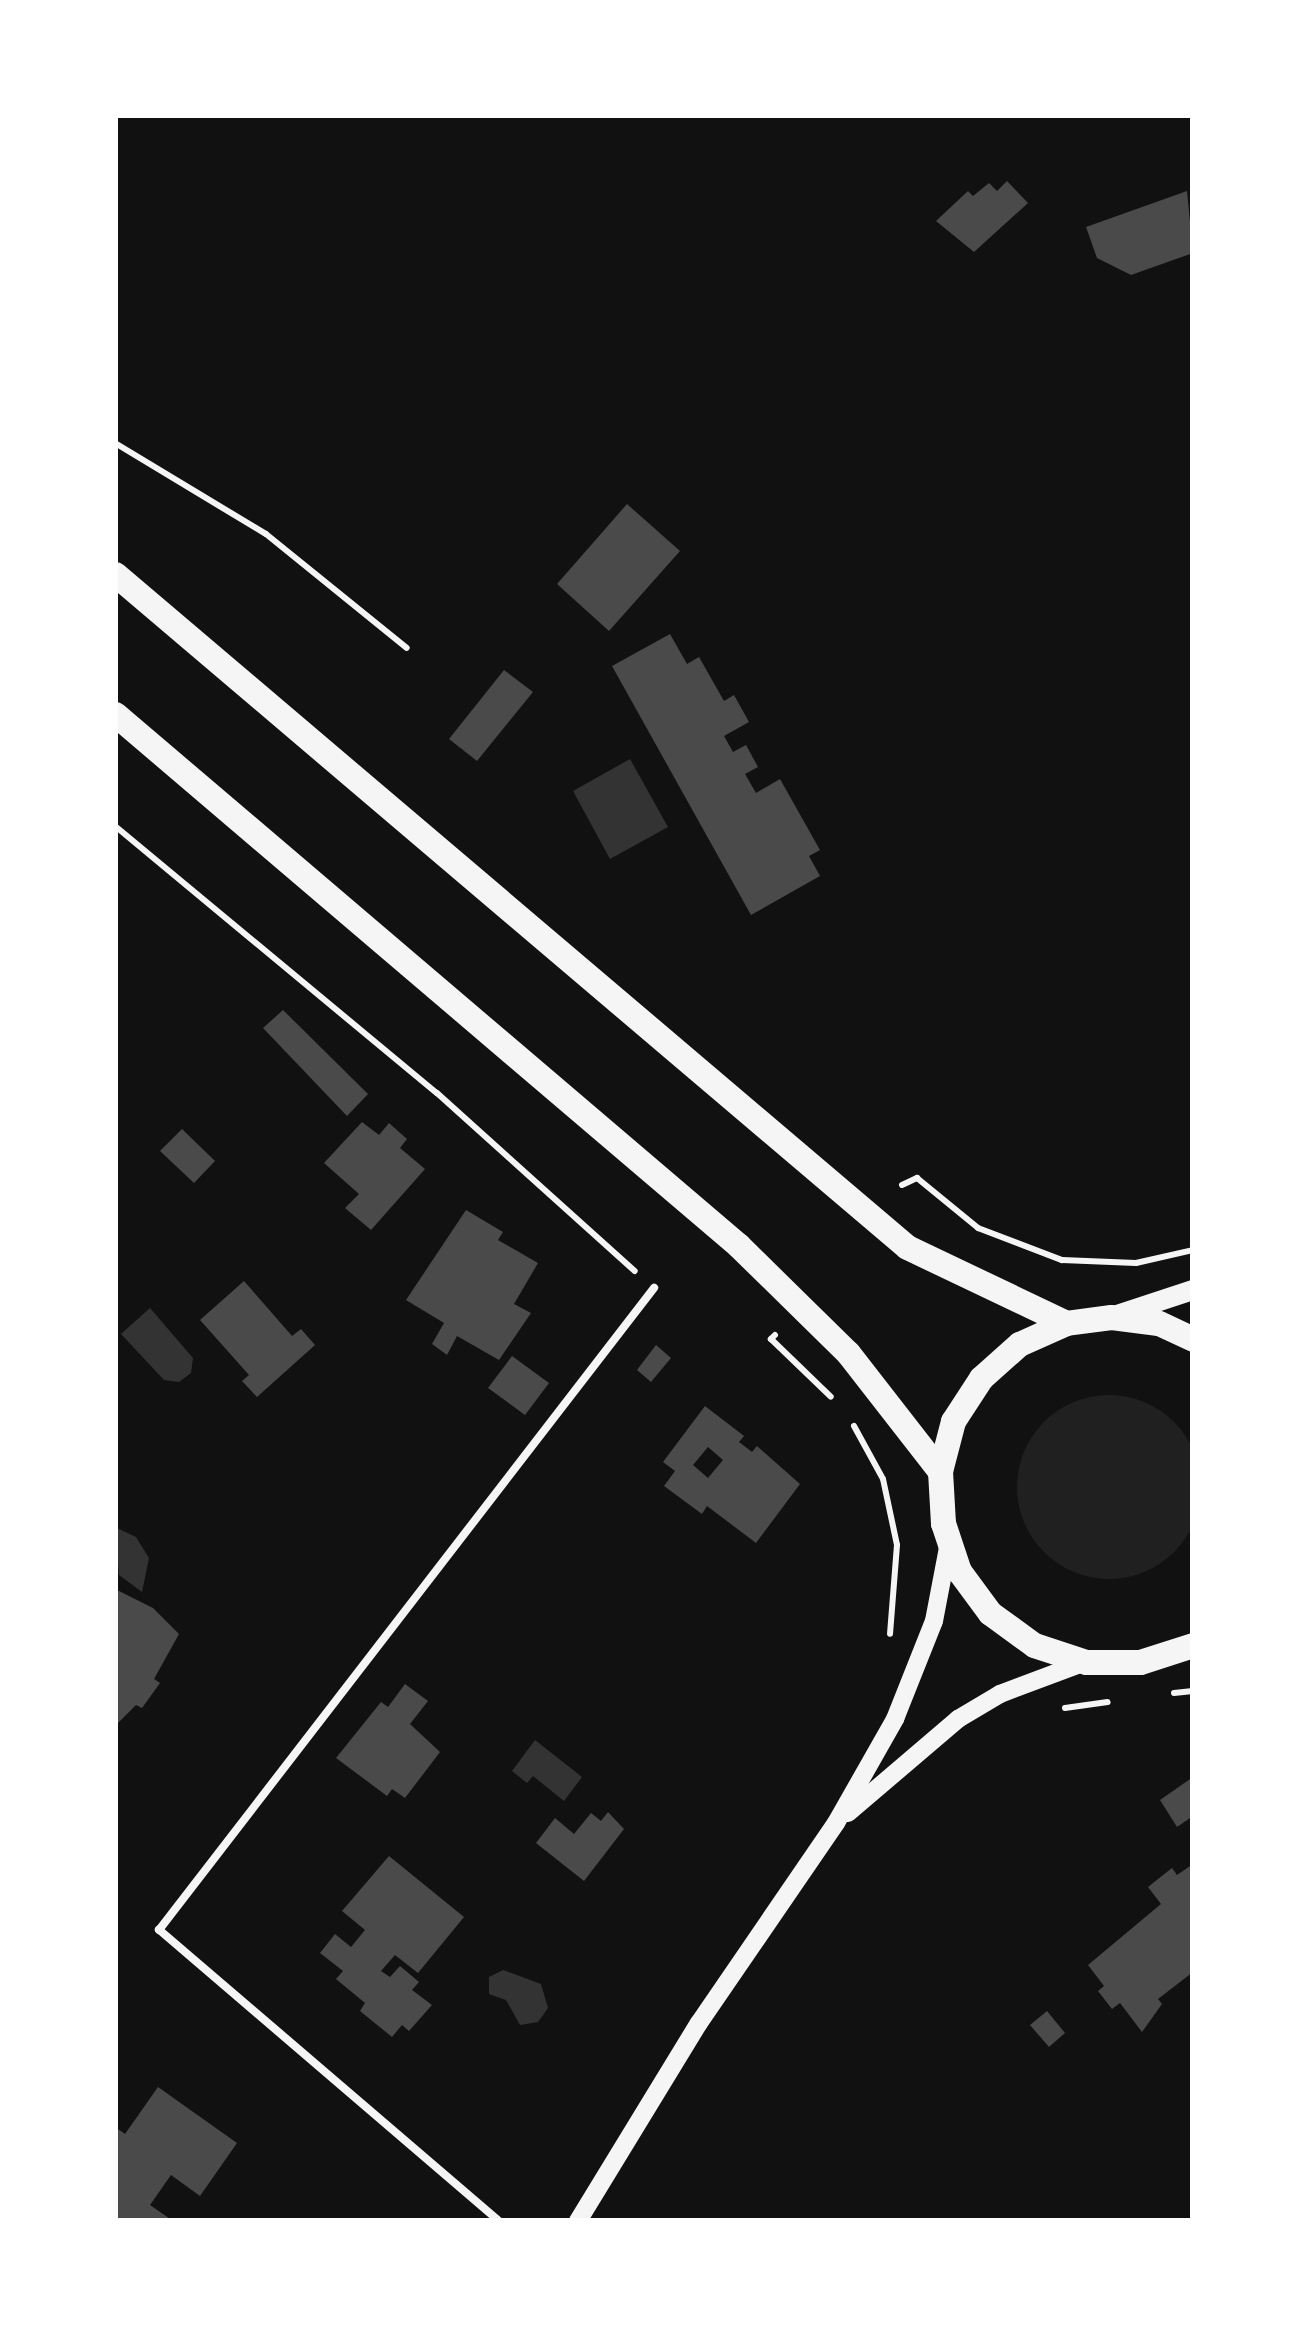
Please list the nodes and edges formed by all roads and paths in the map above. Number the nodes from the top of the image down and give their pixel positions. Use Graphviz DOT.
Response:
graph roads {
  1 [pos="115,443"];
  2 [pos="115,574"];
  3 [pos="407,648"];
  4 [pos="115,714"];
  5 [pos="115,826"];
  6 [pos="902,1185"];
  7 [pos="1193,1250"];
  8 [pos="654,1288"];
  9 [pos="1193,1290"];
  10 [pos="1111,1317"];
  11 [pos="1066,1324"];
  12 [pos="775,1335"];
  13 [pos="1193,1338"];
  14 [pos="837,1404"];
  15 [pos="850,1417"];
  16 [pos="940,1471"];
  17 [pos="949,1542"];
  18 [pos="1193,1645"];
  19 [pos="886,1648"];
  20 [pos="1086,1662"];
  21 [pos="1193,1691"];
  22 [pos="1154,1696"];
  23 [pos="1115,1701"];
  24 [pos="1057,1709"];
  25 [pos="836,1823"];
  26 [pos="500,2221"];
  27 [pos="578,2221"];
  1 -- 3 [label="path"];
  2 -- 11 [label="main road"];
  4 -- 16 [label="main road"];
  5 -- 8 [label="path"];
  6 -- 7 [label="path"];
  8 -- 26 [label="lane"];
  9 -- 10 [label="main road"];
  10 -- 11 [label="main road"];
  10 -- 13 [label="main road"];
  11 -- 16 [label="main road"];
  12 -- 14 [label="path"];
  15 -- 19 [label="path"];
  16 -- 17 [label="main road"];
  17 -- 20 [label="main road"];
  17 -- 25 [label="street"];
  18 -- 20 [label="main road"];
  20 -- 25 [label="street"];
  21 -- 22 [label="path"];
  23 -- 24 [label="path"];
  25 -- 27 [label="street"];
}
